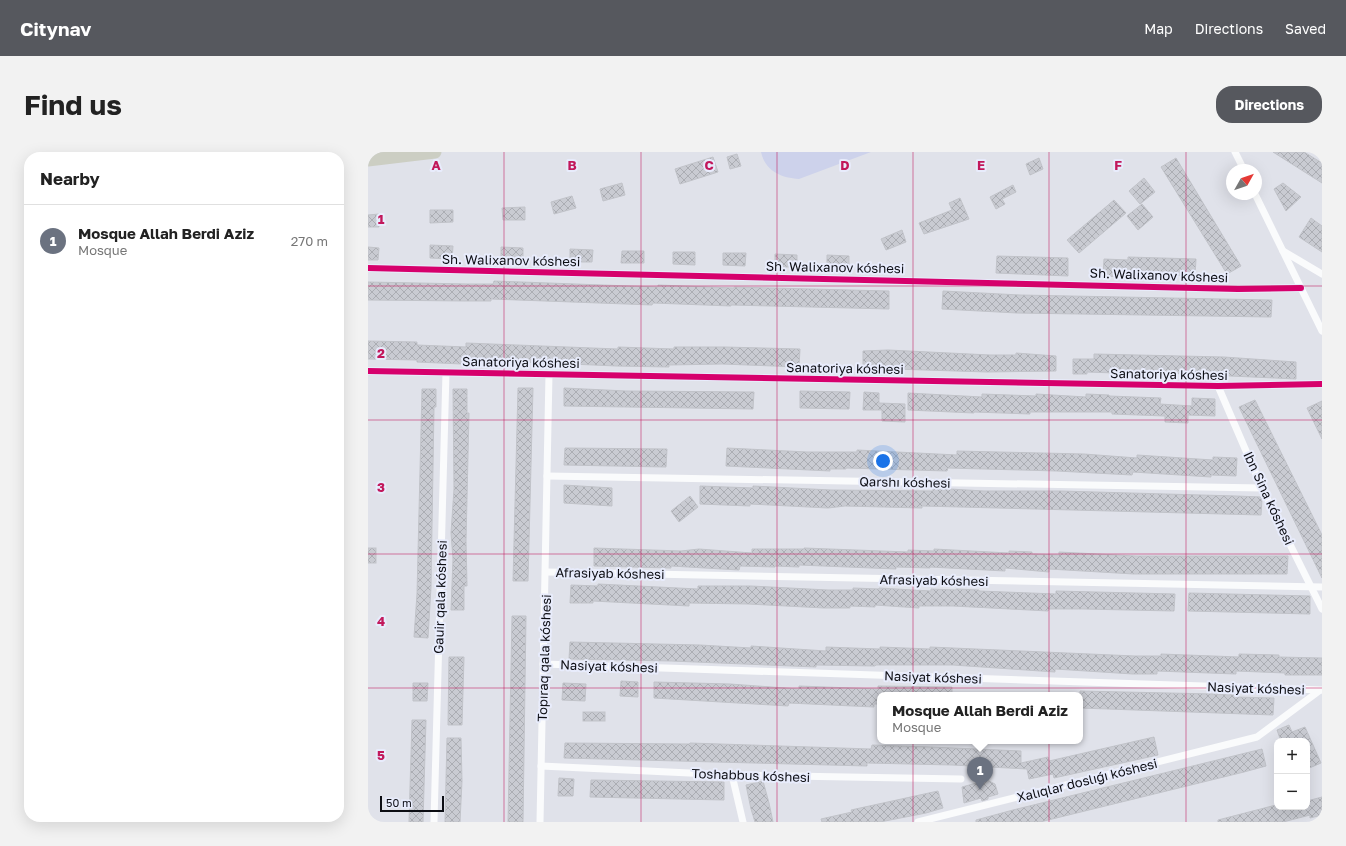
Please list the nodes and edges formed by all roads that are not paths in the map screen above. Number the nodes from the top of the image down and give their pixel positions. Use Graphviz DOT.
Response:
graph roads {
  1 [pos="435,152"];
  2 [pos="1235,152"];
  3 [pos="368,160"];
  4 [pos="1241,164"];
  5 [pos="1258,200"];
  6 [pos="1283,251"];
  7 [pos="368,268"];
  8 [pos="1322,274"];
  9 [pos="1301,288"];
  10 [pos="1322,331"];
  11 [pos="368,371"];
  12 [pos="446,372"];
  13 [pos="549,374"];
  14 [pos="1322,384"];
  15 [pos="1218,386"];
  16 [pos="547,476"];
  17 [pos="1262,488"];
  18 [pos="547,572"];
  19 [pos="1311,587"];
  20 [pos="1322,587"];
  21 [pos="1322,610"];
  22 [pos="543,664"];
  23 [pos="1320,690"];
  24 [pos="541,766"];
  25 [pos="732,775"];
  26 [pos="961,779"];
  27 [pos="434,822"];
  28 [pos="540,822"];
  29 [pos="743,822"];
  30 [pos="918,822"];
  1 -- 3 [label="highway"];
  2 -- 4 [label="street"];
  5 -- 6 [label="street"];
  6 -- 8 [label="street"];
  6 -- 9 [label="street"];
  7 -- 9 [label="street, Sh. Walixanov kóshesi"];
  9 -- 10 [label="street"];
  11 -- 12 [label="street, Sanatoriya kóshesi"];
  12 -- 13 [label="street, Sanatoriya kóshesi"];
  12 -- 27 [label="street, Gauir qala kóshesi"];
  13 -- 15 [label="street, Sanatoriya kóshesi"];
  13 -- 16 [label="street, Topıraq qala kóshesi"];
  14 -- 15 [label="street, Sanatoriya kóshesi"];
  15 -- 17 [label="street, Ibn Sina kóshesi"];
  16 -- 17 [label="street, Qarshı kóshesi"];
  16 -- 18 [label="street, Topıraq qala kóshesi"];
  17 -- 19 [label="street, Ibn Sina kóshesi"];
  18 -- 19 [label="street, Afrasiyab kóshesi"];
  18 -- 22 [label="street, Topıraq qala kóshesi"];
  19 -- 20 [label="street, Afrasiyab kóshesi"];
  19 -- 21 [label="street, Ibn Sina kóshesi"];
  22 -- 23 [label="street, Nasiyat kóshesi"];
  22 -- 24 [label="street, Topıraq qala kóshesi"];
  23 -- 30 [label="street, Xalıqlar doslıǵı kóshesi"];
  24 -- 25 [label="street, Toshabbus kóshesi"];
  24 -- 28 [label="street, Topıraq qala kóshesi"];
  25 -- 26 [label="street, Toshabbus kóshesi"];
  25 -- 29 [label="street"];
}
